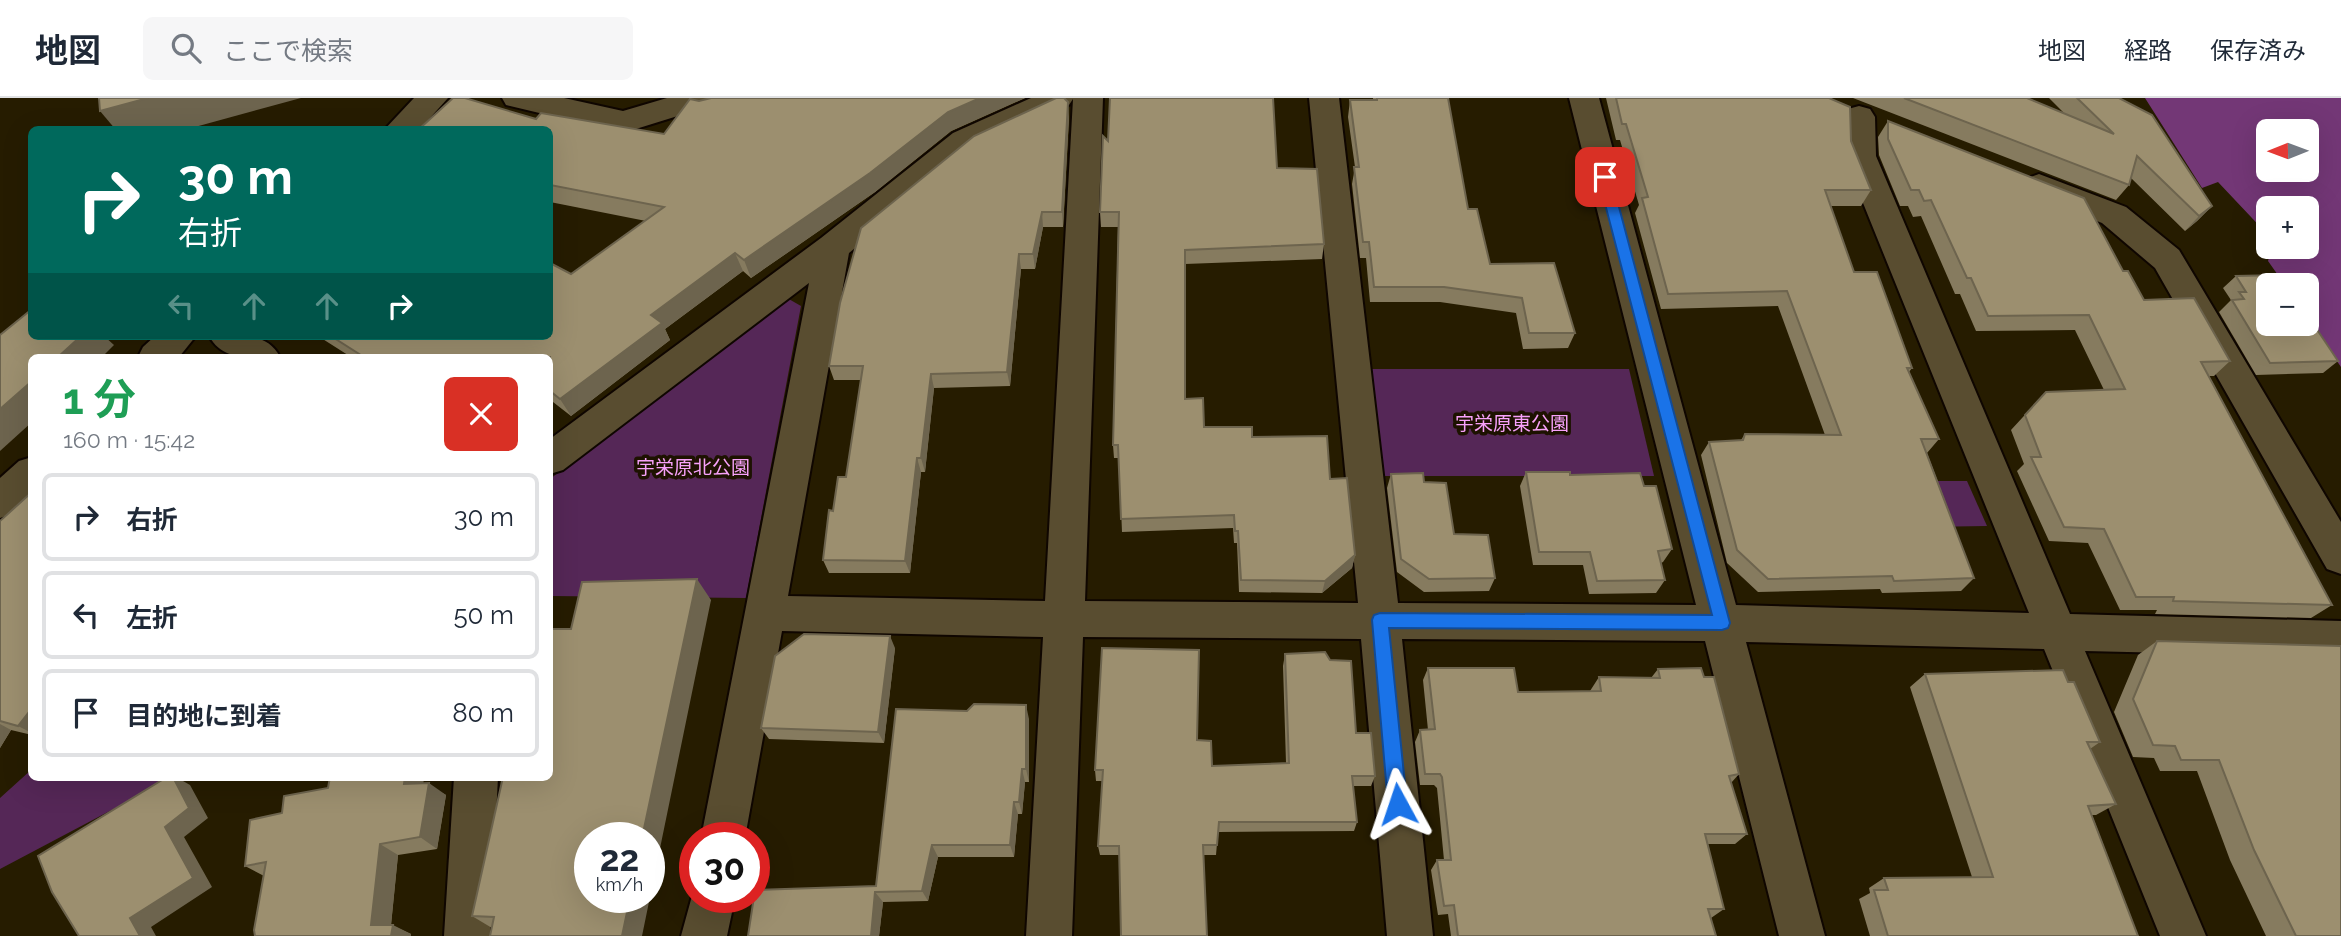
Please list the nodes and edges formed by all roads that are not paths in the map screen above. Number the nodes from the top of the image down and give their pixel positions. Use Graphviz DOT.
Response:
graph roads {
  1 [pos="433,98"];
  2 [pos="517,98"];
  3 [pos="619,98"];
  4 [pos="702,98"];
  5 [pos="1058,98"];
  6 [pos="1088,98"];
  7 [pos="1324,98"];
  8 [pos="1584,98"];
  9 [pos="591,116"];
  10 [pos="403,126"];
  11 [pos="1896,130"];
  12 [pos="2011,175"];
  13 [pos="833,247"];
  14 [pos="174,340"];
  15 [pos="234,340"];
  16 [pos="159,354"];
  17 [pos="257,354"];
  18 [pos="553,457"];
  19 [pos="28,476"];
  20 [pos="0,502"];
  21 [pos="2341,557"];
  22 [pos="767,613"];
  23 [pos="1065,619"];
  24 [pos="1380,620"];
  25 [pos="1722,623"];
  26 [pos="2059,632"];
  27 [pos="2341,639"];
  28 [pos="476,781"];
  29 [pos="726,822"];
  30 [pos="709,913"];
  31 [pos="467,936"];
  32 [pos="704,936"];
  33 [pos="1049,936"];
  34 [pos="1410,936"];
  35 [pos="1802,936"];
  36 [pos="2183,936"];
  1 -- 10 [label="street"];
  2 -- 9 [label="street"];
  3 -- 9 [label="street"];
  4 -- 9 [label="street"];
  5 -- 13 [label="street"];
  6 -- 23 [label="street"];
  7 -- 24 [label="street"];
  8 -- 25 [label="street"];
  11 -- 26 [label="street"];
  12 -- 21 [label="street"];
  13 -- 18 [label="street"];
  13 -- 22 [label="street"];
  14 -- 16 [label="street"];
  15 -- 17 [label="street"];
  19 -- 20 [label="street"];
  22 -- 23 [label="street"];
  22 -- 29 [label="street"];
  23 -- 24 [label="street"];
  23 -- 33 [label="street"];
  24 -- 25 [label="street"];
  24 -- 34 [label="street"];
  25 -- 26 [label="street"];
  25 -- 35 [label="street"];
  26 -- 27 [label="street"];
  26 -- 36 [label="street"];
  28 -- 31 [label="street"];
  30 -- 32 [label="street"];
}
